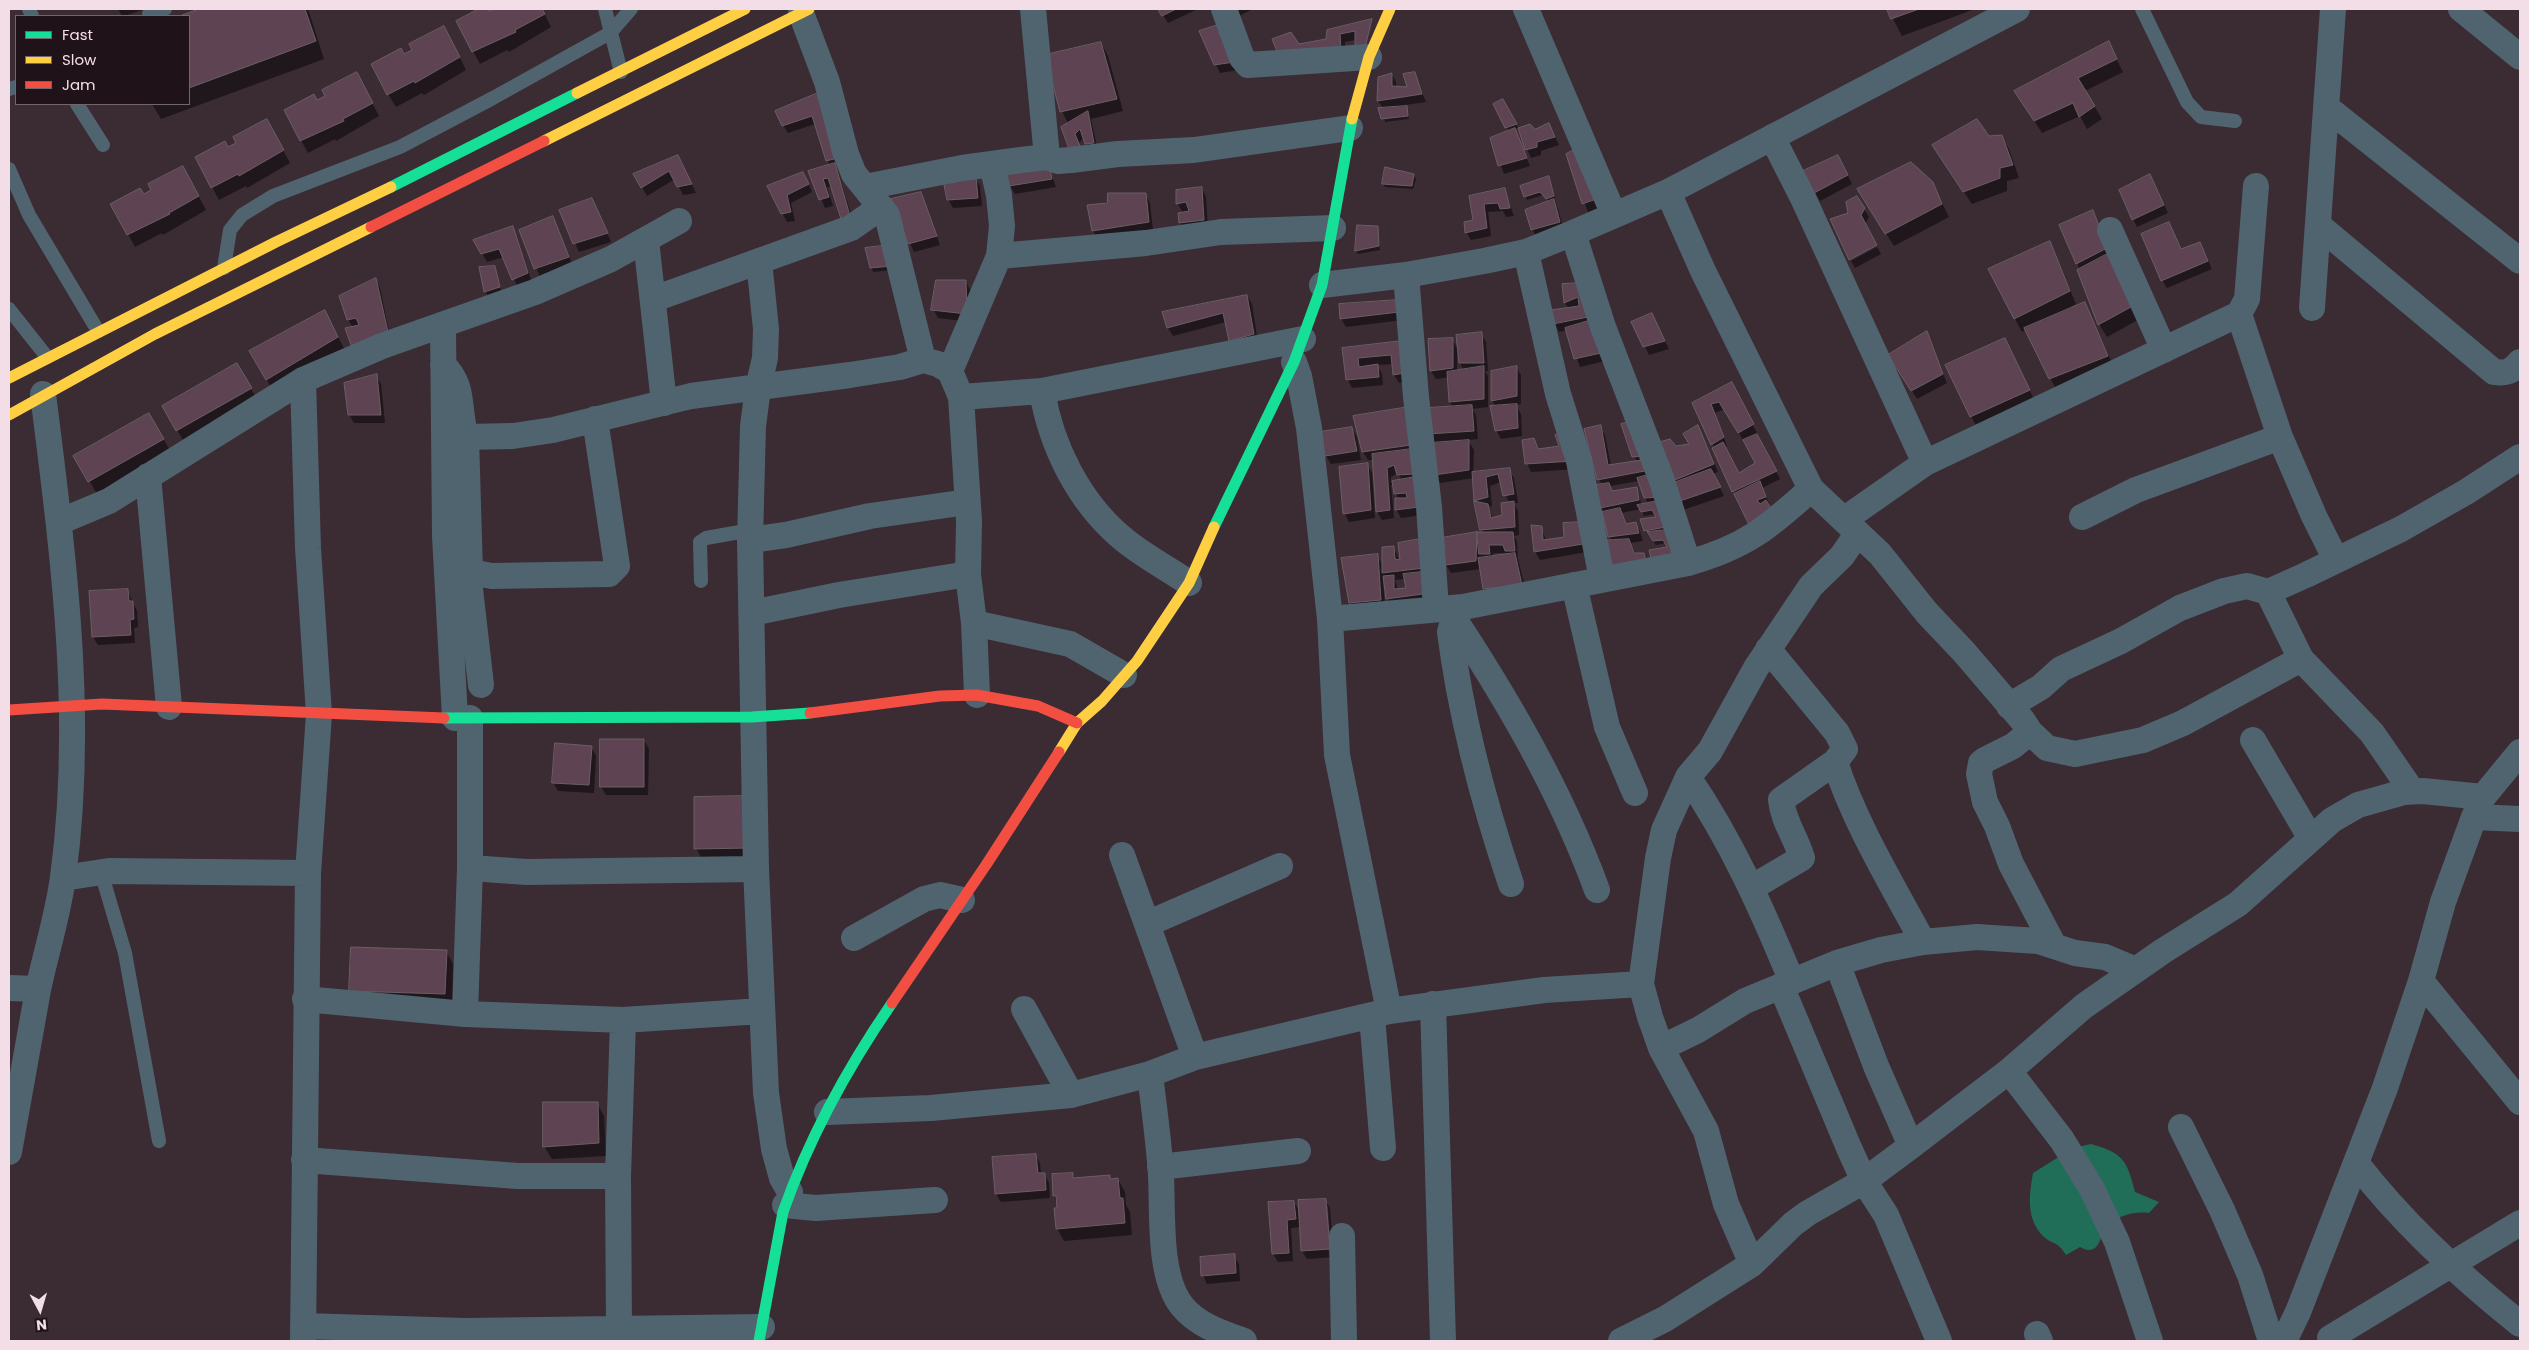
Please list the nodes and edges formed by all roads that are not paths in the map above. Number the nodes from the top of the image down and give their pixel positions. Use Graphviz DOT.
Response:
graph roads {
  1 [pos="165,9"];
  2 [pos="605,9"];
  3 [pos="631,9"];
  4 [pos="745,9"];
  5 [pos="1033,9"];
  6 [pos="1224,9"];
  7 [pos="1390,9"];
  8 [pos="1526,9"];
  9 [pos="2016,9"];
  10 [pos="2142,9"];
  11 [pos="2333,9"];
  12 [pos="2460,9"];
  13 [pos="805,11"];
  14 [pos="149,14"];
  15 [pos="610,33"];
  16 [pos="2520,56"];
  17 [pos="1369,57"];
  18 [pos="621,72"];
  19 [pos="78,105"];
  20 [pos="2326,107"];
  21 [pos="2235,121"];
  22 [pos="1350,128"];
  23 [pos="1772,137"];
  24 [pos="103,145"];
  25 [pos="1048,158"];
  26 [pos="992,165"];
  27 [pos="9,169"];
  28 [pos="2256,186"];
  29 [pos="1668,192"];
  30 [pos="873,197"];
  31 [pos="1614,216"];
  32 [pos="679,221"];
  33 [pos="2318,225"];
  34 [pos="1332,228"];
  35 [pos="2110,230"];
  36 [pos="1573,233"];
  37 [pos="646,240"];
  38 [pos="1526,252"];
  39 [pos="999,256"];
  40 [pos="2520,261"];
  41 [pos="759,262"];
  42 [pos="224,268"];
  43 [pos="1406,275"];
  44 [pos="1322,285"];
  45 [pos="654,299"];
  46 [pos="2312,308"];
  47 [pos="9,309"];
  48 [pos="2239,314"];
  49 [pos="443,325"];
  50 [pos="98,331"];
  51 [pos="1299,350"];
  52 [pos="2164,350"];
  53 [pos="48,356"];
  54 [pos="923,360"];
  55 [pos="2520,362"];
  56 [pos="443,366"];
  57 [pos="950,371"];
  58 [pos="9,378"];
  59 [pos="303,380"];
  60 [pos="758,388"];
  61 [pos="1042,391"];
  62 [pos="43,394"];
  63 [pos="961,396"];
  64 [pos="664,403"];
  65 [pos="9,415"];
  66 [pos="595,419"];
  67 [pos="466,437"];
  68 [pos="2280,437"];
  69 [pos="2520,456"];
  70 [pos="1925,462"];
  71 [pos="148,476"];
  72 [pos="1812,489"];
  73 [pos="967,502"];
  74 [pos="2082,517"];
  75 [pos="59,522"];
  76 [pos="1851,527"];
  77 [pos="750,535"];
  78 [pos="2336,560"];
  79 [pos="1688,563"];
  80 [pos="470,572"];
  81 [pos="968,574"];
  82 [pos="1602,579"];
  83 [pos="701,580"];
  84 [pos="1189,583"];
  85 [pos="1574,585"];
  86 [pos="2268,592"];
  87 [pos="1445,611"];
  88 [pos="752,613"];
  89 [pos="1330,619"];
  90 [pos="974,623"];
  91 [pos="1768,649"];
  92 [pos="2301,659"];
  93 [pos="1124,675"];
  94 [pos="481,685"];
  95 [pos="977,695"];
  96 [pos="74,705"];
  97 [pos="2010,706"];
  98 [pos="169,707"];
  99 [pos="9,710"];
  100 [pos="319,714"];
  101 [pos="752,717"];
  102 [pos="462,718"];
  103 [pos="1077,724"];
  104 [pos="2030,732"];
  105 [pos="2253,740"];
  106 [pos="2520,752"];
  107 [pos="1835,762"];
  108 [pos="1688,777"];
  109 [pos="2412,791"];
  110 [pos="1635,793"];
  111 [pos="2479,807"];
  112 [pos="2520,819"];
  113 [pos="2310,837"];
  114 [pos="1122,855"];
  115 [pos="1280,866"];
  116 [pos="470,868"];
  117 [pos="756,869"];
  118 [pos="101,872"];
  119 [pos="308,873"];
  120 [pos="63,878"];
  121 [pos="1511,884"];
  122 [pos="1751,888"];
  123 [pos="1597,890"];
  124 [pos="962,900"];
  125 [pos="1146,924"];
  126 [pos="854,938"];
  127 [pos="1923,942"];
  128 [pos="2054,946"];
  129 [pos="1837,963"];
  130 [pos="2136,970"];
  131 [pos="2421,981"];
  132 [pos="1641,984"];
  133 [pos="1787,984"];
  134 [pos="9,988"];
  135 [pos="38,989"];
  136 [pos="305,999"];
  137 [pos="1433,1004"];
  138 [pos="1024,1009"];
  139 [pos="762,1011"];
  140 [pos="465,1014"];
  141 [pos="1381,1014"];
  142 [pos="623,1020"];
  143 [pos="1661,1048"];
  144 [pos="1195,1057"];
  145 [pos="2009,1071"];
  146 [pos="1150,1074"];
  147 [pos="1071,1095"];
  148 [pos="2520,1102"];
  149 [pos="827,1112"];
  150 [pos="2181,1127"];
  151 [pos="159,1141"];
  152 [pos="1911,1146"];
  153 [pos="1384,1148"];
  154 [pos="1298,1151"];
  155 [pos="9,1152"];
  156 [pos="304,1160"];
  157 [pos="2357,1164"];
  158 [pos="1160,1167"];
  159 [pos="618,1176"];
  160 [pos="1864,1181"];
  161 [pos="787,1198"];
  162 [pos="935,1200"];
  163 [pos="2520,1224"];
  164 [pos="1342,1236"];
  165 [pos="1752,1264"];
  166 [pos="2450,1264"];
  167 [pos="2298,1312"];
  168 [pos="2520,1324"];
  169 [pos="619,1330"];
  170 [pos="303,1333"];
  171 [pos="760,1334"];
  172 [pos="465,1336"];
  173 [pos="2331,1340"];
  174 [pos="1244,1341"];
  175 [pos="1344,1341"];
  176 [pos="1443,1341"];
  177 [pos="1621,1341"];
  178 [pos="1939,1341"];
  179 [pos="2150,1341"];
  180 [pos="2270,1341"];
  181 [pos="2284,1341"];
  1 -- 14 [label="lane"];
  2 -- 15 [label="lane"];
  3 -- 15 [label="lane"];
  4 -- 18 [label="street"];
  5 -- 25 [label="street"];
  6 -- 17 [label="street"];
  7 -- 17 [label="street"];
  8 -- 31 [label="street"];
  9 -- 23 [label="street"];
  10 -- 21 [label="lane"];
  11 -- 20 [label="street"];
  12 -- 16 [label="street"];
  13 -- 30 [label="street"];
  13 -- 62 [label="street"];
  15 -- 18 [label="lane"];
  15 -- 42 [label="lane"];
  17 -- 22 [label="street"];
  18 -- 42 [label="street"];
  19 -- 24 [label="lane"];
  20 -- 33 [label="street"];
  20 -- 40 [label="street"];
  22 -- 25 [label="street"];
  22 -- 34 [label="street"];
  23 -- 29 [label="street"];
  23 -- 70 [label="street"];
  25 -- 26 [label="street"];
  26 -- 30 [label="street"];
  26 -- 39 [label="street"];
  27 -- 50 [label="lane"];
  28 -- 48 [label="street"];
  29 -- 31 [label="street"];
  29 -- 72 [label="street"];
  30 -- 41 [label="street"];
  30 -- 54 [label="street"];
  31 -- 36 [label="street"];
  32 -- 37 [label="street"];
  33 -- 46 [label="street"];
  33 -- 55 [label="street"];
  34 -- 39 [label="street"];
  34 -- 44 [label="street"];
  35 -- 52 [label="street"];
  36 -- 38 [label="street"];
  36 -- 79 [label="street"];
  37 -- 45 [label="street"];
  37 -- 49 [label="street"];
  38 -- 43 [label="street"];
  38 -- 82 [label="street"];
  39 -- 57 [label="street"];
  41 -- 45 [label="street"];
  41 -- 60 [label="street"];
  42 -- 50 [label="street"];
  43 -- 44 [label="street"];
  43 -- 87 [label="street"];
  44 -- 51 [label="street"];
  45 -- 64 [label="street"];
  47 -- 53 [label="lane"];
  48 -- 52 [label="street"];
  48 -- 68 [label="street"];
  49 -- 56 [label="street"];
  49 -- 59 [label="street"];
  50 -- 53 [label="street"];
  51 -- 61 [label="street"];
  51 -- 84 [label="street"];
  51 -- 89 [label="street"];
  52 -- 70 [label="street"];
  53 -- 58 [label="street"];
  54 -- 57 [label="street"];
  54 -- 60 [label="street"];
  56 -- 67 [label="street"];
  56 -- 102 [label="street"];
  57 -- 63 [label="street"];
  59 -- 71 [label="street"];
  59 -- 100 [label="street"];
  60 -- 64 [label="street"];
  60 -- 77 [label="street"];
  61 -- 63 [label="street"];
  61 -- 84 [label="street"];
  62 -- 65 [label="street"];
  62 -- 75 [label="street"];
  63 -- 73 [label="street"];
  64 -- 66 [label="street"];
  66 -- 67 [label="street"];
  66 -- 80 [label="street"];
  67 -- 80 [label="street"];
  68 -- 74 [label="street"];
  68 -- 78 [label="street"];
  69 -- 78 [label="street"];
  70 -- 76 [label="street"];
  71 -- 75 [label="street"];
  71 -- 98 [label="street"];
  72 -- 76 [label="street"];
  72 -- 79 [label="street"];
  73 -- 77 [label="street"];
  73 -- 81 [label="street"];
  75 -- 96 [label="street"];
  76 -- 91 [label="street"];
  76 -- 97 [label="street"];
  77 -- 83 [label="lane"];
  77 -- 88 [label="street"];
  78 -- 86 [label="street"];
  79 -- 82 [label="street"];
  80 -- 94 [label="street"];
  81 -- 88 [label="street"];
  81 -- 90 [label="street"];
  82 -- 85 [label="street"];
  84 -- 93 [label="street"];
  85 -- 87 [label="street"];
  85 -- 110 [label="street"];
  86 -- 92 [label="street"];
  86 -- 97 [label="street"];
  87 -- 89 [label="street"];
  87 -- 121 [label="street"];
  87 -- 123 [label="street"];
  88 -- 101 [label="street"];
  89 -- 141 [label="street"];
  90 -- 93 [label="street"];
  90 -- 95 [label="street"];
  91 -- 107 [label="street"];
  91 -- 108 [label="street"];
  92 -- 104 [label="street"];
  92 -- 109 [label="street"];
  93 -- 103 [label="street"];
  95 -- 101 [label="street"];
  95 -- 103 [label="street"];
  96 -- 98 [label="street"];
  96 -- 99 [label="street"];
  96 -- 120 [label="street"];
  97 -- 104 [label="street"];
  98 -- 100 [label="street"];
  100 -- 102 [label="street"];
  100 -- 119 [label="street"];
  101 -- 102 [label="street"];
  101 -- 117 [label="street"];
  102 -- 116 [label="street"];
  103 -- 124 [label="street"];
  104 -- 128 [label="street"];
  105 -- 113 [label="street"];
  106 -- 111 [label="street"];
  107 -- 122 [label="street"];
  107 -- 127 [label="street"];
  108 -- 122 [label="street"];
  108 -- 132 [label="street"];
  109 -- 111 [label="street"];
  109 -- 113 [label="street"];
  111 -- 112 [label="street"];
  111 -- 131 [label="street"];
  113 -- 130 [label="street"];
  114 -- 125 [label="street"];
  115 -- 125 [label="street"];
  116 -- 117 [label="street"];
  116 -- 140 [label="street"];
  117 -- 139 [label="street"];
  118 -- 119 [label="street"];
  118 -- 120 [label="street"];
  118 -- 151 [label="lane"];
  119 -- 136 [label="street"];
  120 -- 135 [label="street"];
  122 -- 133 [label="street"];
  124 -- 126 [label="street"];
  124 -- 149 [label="street"];
  125 -- 144 [label="street"];
  127 -- 128 [label="street"];
  127 -- 129 [label="street"];
  128 -- 130 [label="street"];
  129 -- 133 [label="street"];
  129 -- 152 [label="street"];
  130 -- 145 [label="street"];
  131 -- 148 [label="street"];
  131 -- 157 [label="street"];
  132 -- 137 [label="street"];
  132 -- 143 [label="street"];
  133 -- 143 [label="street"];
  133 -- 160 [label="street"];
  134 -- 135 [label="street"];
  135 -- 155 [label="street"];
  136 -- 140 [label="street"];
  136 -- 156 [label="street"];
  137 -- 141 [label="street"];
  137 -- 176 [label="street"];
  138 -- 147 [label="street"];
  139 -- 142 [label="street"];
  139 -- 161 [label="street"];
  140 -- 142 [label="street"];
  141 -- 144 [label="street"];
  141 -- 153 [label="street"];
  142 -- 159 [label="street"];
  143 -- 165 [label="street"];
  144 -- 146 [label="street"];
  145 -- 152 [label="street"];
  145 -- 179 [label="street"];
  146 -- 147 [label="street"];
  146 -- 158 [label="street"];
  147 -- 149 [label="street"];
  149 -- 161 [label="street"];
  150 -- 180 [label="street"];
  152 -- 160 [label="street"];
  154 -- 158 [label="street"];
  156 -- 159 [label="street"];
  156 -- 170 [label="street"];
  157 -- 166 [label="street"];
  157 -- 167 [label="street"];
  158 -- 174 [label="street"];
  159 -- 169 [label="street"];
  160 -- 165 [label="street"];
  160 -- 178 [label="street"];
  161 -- 162 [label="street"];
  161 -- 171 [label="street"];
  163 -- 166 [label="street"];
  164 -- 175 [label="street"];
  165 -- 177 [label="street"];
  166 -- 168 [label="street"];
  166 -- 173 [label="street"];
  167 -- 173 [label="street"];
  167 -- 181 [label="street"];
  169 -- 171 [label="street"];
  169 -- 172 [label="street"];
  170 -- 172 [label="street"];
}
